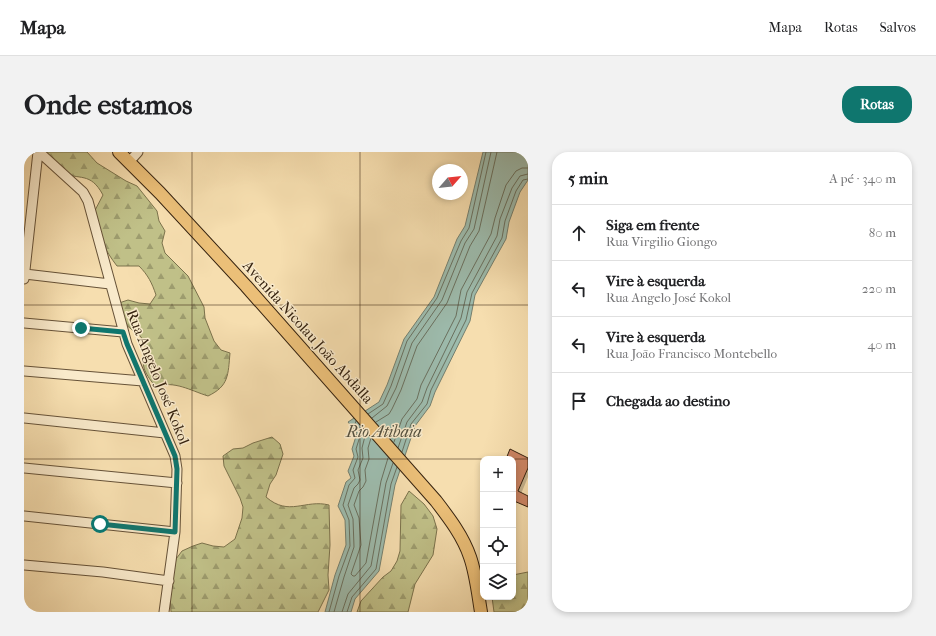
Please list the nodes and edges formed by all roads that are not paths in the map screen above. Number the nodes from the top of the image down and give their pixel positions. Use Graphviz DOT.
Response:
graph roads {
  1 [pos="39,152"];
  2 [pos="118,152"];
  3 [pos="138,152"];
  4 [pos="129,162"];
  5 [pos="24,277"];
  6 [pos="110,284"];
  7 [pos="24,323"];
  8 [pos="123,332"];
  9 [pos="24,371"];
  10 [pos="143,381"];
  11 [pos="24,418"];
  12 [pos="165,433"];
  13 [pos="24,468"];
  14 [pos="176,483"];
  15 [pos="24,516"];
  16 [pos="175,532"];
  17 [pos="24,565"];
  18 [pos="169,581"];
  19 [pos="164,612"];
  20 [pos="481,612"];
  1 -- 5 [label="street"];
  1 -- 6 [label="street, Rua Angelo José Kokol"];
  2 -- 4 [label="main road, Avenida Nicolau João Abdalla"];
  3 -- 4 [label="street"];
  4 -- 20 [label="main road, Avenida Nicolau João Abdalla"];
  5 -- 6 [label="street"];
  6 -- 8 [label="street, Rua Angelo José Kokol"];
  7 -- 8 [label="street"];
  8 -- 10 [label="street, Rua Angelo José Kokol"];
  9 -- 10 [label="street"];
  10 -- 12 [label="street, Rua Angelo José Kokol"];
  11 -- 12 [label="street"];
  12 -- 14 [label="street, Rua Angelo José Kokol"];
  13 -- 14 [label="street"];
  14 -- 16 [label="street, Rua Angelo José Kokol"];
  15 -- 16 [label="street"];
  16 -- 18 [label="street, Rua Angelo José Kokol"];
  17 -- 18 [label="street"];
  18 -- 19 [label="street, Rua Angelo José Kokol"];
}
